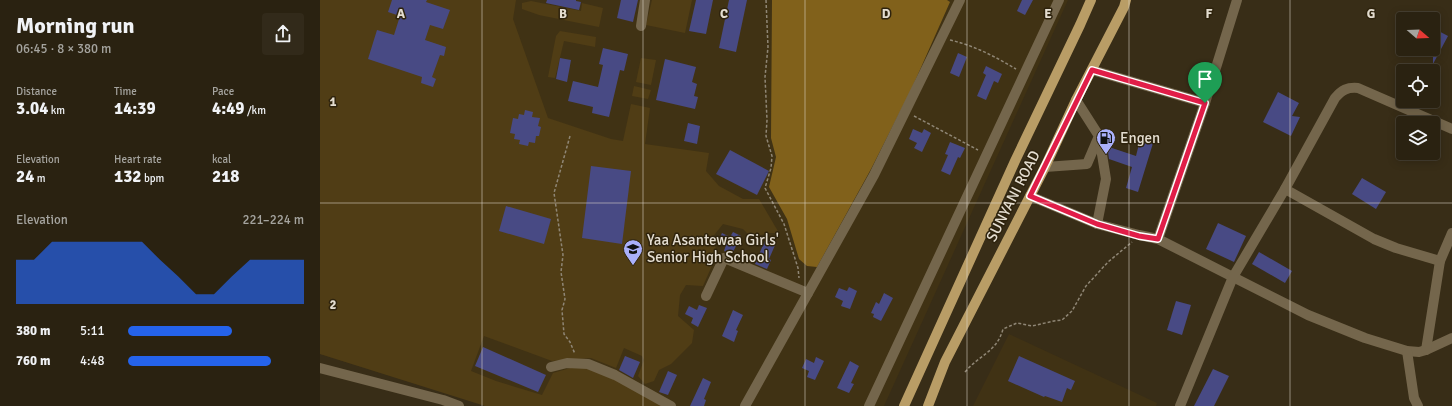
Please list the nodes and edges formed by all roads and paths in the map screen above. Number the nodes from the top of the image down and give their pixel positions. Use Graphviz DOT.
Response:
graph roads {
  1 [pos="645,0"];
  2 [pos="766,0"];
  3 [pos="960,0"];
  4 [pos="1059,0"];
  5 [pos="1091,0"];
  6 [pos="1126,0"];
  7 [pos="1237,0"];
  8 [pos="641,26"];
  9 [pos="942,39"];
  10 [pos="1092,70"];
  11 [pos="1024,74"];
  12 [pos="1076,100"];
  13 [pos="1205,103"];
  14 [pos="906,111"];
  15 [pos="1452,129"];
  16 [pos="570,136"];
  17 [pos="1099,136"];
  18 [pos="986,155"];
  19 [pos="1044,167"];
  20 [pos="1285,188"];
  21 [pos="1030,196"];
  22 [pos="1097,224"];
  23 [pos="1452,233"];
  24 [pos="1139,236"];
  25 [pos="1158,239"];
  26 [pos="1440,261"];
  27 [pos="1233,277"];
  28 [pos="804,292"];
  29 [pos="706,296"];
  30 [pos="1452,338"];
  31 [pos="1426,350"];
  32 [pos="1408,351"];
  33 [pos="579,364"];
  34 [pos="551,367"];
  35 [pos="320,368"];
  36 [pos="965,372"];
  37 [pos="459,406"];
  38 [pos="671,406"];
  39 [pos="745,406"];
  40 [pos="870,406"];
  41 [pos="904,406"];
  42 [pos="928,406"];
  43 [pos="1182,406"];
  44 [pos="1418,406"];
  1 -- 8 [label="street"];
  2 -- 28 [label="path"];
  3 -- 9 [label="street"];
  4 -- 11 [label="street"];
  5 -- 41 [label="main road, SUNYANI ROAD"];
  6 -- 10 [label="main road, SUNYANI ROAD"];
  7 -- 13 [label="street"];
  9 -- 11 [label="path"];
  9 -- 14 [label="street"];
  10 -- 12 [label="main road, SUNYANI ROAD"];
  10 -- 13 [label="street"];
  11 -- 18 [label="street"];
  12 -- 17 [label="street"];
  12 -- 19 [label="main road, SUNYANI ROAD"];
  13 -- 25 [label="street"];
  14 -- 18 [label="path"];
  14 -- 28 [label="street"];
  15 -- 20 [label="street"];
  16 -- 33 [label="path"];
  17 -- 19 [label="street"];
  17 -- 22 [label="street"];
  18 -- 40 [label="street"];
  19 -- 21 [label="main road, SUNYANI ROAD"];
  20 -- 26 [label="street"];
  20 -- 27 [label="street"];
  21 -- 22 [label="street"];
  21 -- 42 [label="main road, SUNYANI ROAD"];
  22 -- 24 [label="street"];
  23 -- 26 [label="street"];
  24 -- 25 [label="street"];
  24 -- 36 [label="path"];
  25 -- 27 [label="street"];
  26 -- 31 [label="street"];
  27 -- 32 [label="street"];
  27 -- 43 [label="street"];
  28 -- 29 [label="street"];
  28 -- 39 [label="street"];
  30 -- 31 [label="street"];
  31 -- 32 [label="street"];
  32 -- 44 [label="street"];
  33 -- 34 [label="street"];
  33 -- 38 [label="street"];
  35 -- 37 [label="street"];
}
